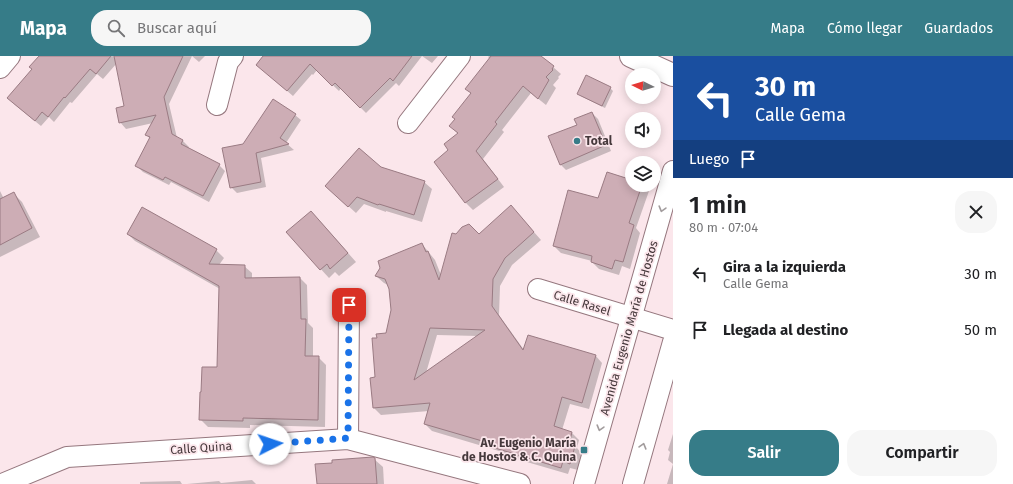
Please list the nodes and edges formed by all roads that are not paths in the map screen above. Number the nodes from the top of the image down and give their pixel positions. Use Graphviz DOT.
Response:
graph roads {
  1 [pos="10,56"];
  2 [pos="233,56"];
  3 [pos="460,56"];
  4 [pos="631,56"];
  5 [pos="0,68"];
  6 [pos="673,75"];
  7 [pos="217,105"];
  8 [pos="408,122"];
  9 [pos="673,171"];
  10 [pos="538,289"];
  11 [pos="349,305"];
  12 [pos="632,317"];
  13 [pos="673,330"];
  14 [pos="673,342"];
  15 [pos="348,438"];
  16 [pos="2,484"];
  17 [pos="520,484"];
  18 [pos="584,484"];
  19 [pos="633,484"];
  1 -- 5 [label="street"];
  2 -- 7 [label="street"];
  3 -- 8 [label="street"];
  4 -- 6 [label="street"];
  9 -- 12 [label="street, Avenida Eugenio María de Hostos, one-way"];
  10 -- 12 [label="street, Calle Rasel"];
  11 -- 15 [label="street"];
  12 -- 13 [label="street, Calle Rasel"];
  12 -- 18 [label="street, Avenida Eugenio María de Hostos, one-way"];
  19 -- 14 [label="street, one-way"];
  15 -- 16 [label="street, Calle Quina"];
  15 -- 17 [label="street, Calle Quina"];
}
